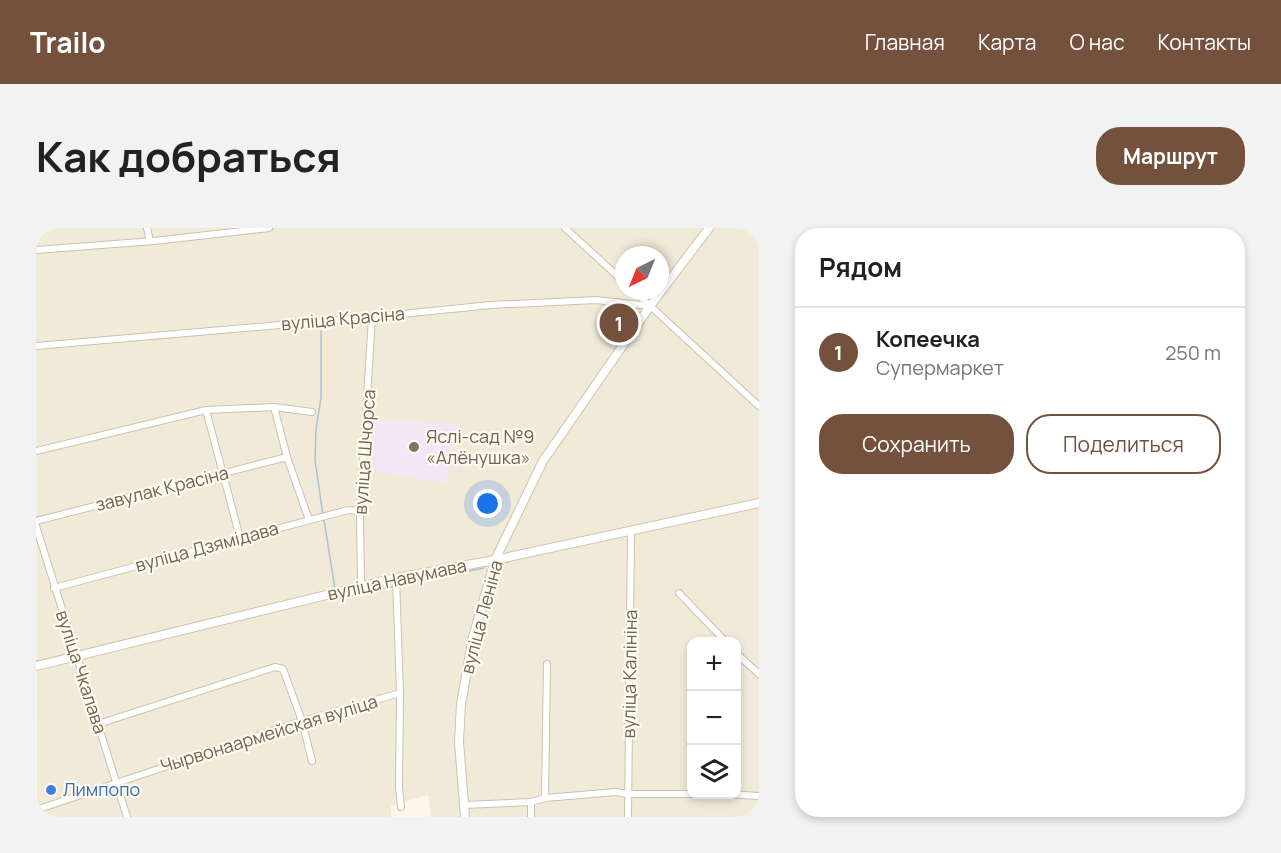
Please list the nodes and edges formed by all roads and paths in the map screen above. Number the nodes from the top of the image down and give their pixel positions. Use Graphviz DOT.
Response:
graph roads {
  1 [pos="147,228"];
  2 [pos="268,228"];
  3 [pos="565,228"];
  4 [pos="709,228"];
  5 [pos="754,228"];
  6 [pos="759,232"];
  7 [pos="150,241"];
  8 [pos="36,250"];
  9 [pos="615,274"];
  10 [pos="644,300"];
  11 [pos="650,306"];
  12 [pos="372,317"];
  13 [pos="36,346"];
  14 [pos="759,406"];
  15 [pos="274,407"];
  16 [pos="206,410"];
  17 [pos="312,412"];
  18 [pos="36,451"];
  19 [pos="287,457"];
  20 [pos="222,475"];
  21 [pos="759,503"];
  22 [pos="360,511"];
  23 [pos="309,520"];
  24 [pos="36,521"];
  25 [pos="36,526"];
  26 [pos="631,530"];
  27 [pos="240,538"];
  28 [pos="495,560"];
  29 [pos="396,578"];
  30 [pos="361,586"];
  31 [pos="54,588"];
  32 [pos="679,593"];
  33 [pos="720,637"];
  34 [pos="75,656"];
  35 [pos="741,658"];
  36 [pos="547,664"];
  37 [pos="36,666"];
  38 [pos="759,674"];
  39 [pos="400,693"];
  40 [pos="302,721"];
  41 [pos="98,724"];
  42 [pos="312,761"];
  43 [pos="117,782"];
  44 [pos="628,794"];
  45 [pos="687,794"];
  46 [pos="741,795"];
  47 [pos="759,796"];
  48 [pos="545,798"];
  49 [pos="531,802"];
  50 [pos="464,805"];
  51 [pos="401,807"];
  52 [pos="36,810"];
  53 [pos="127,817"];
  54 [pos="465,817"];
  55 [pos="531,817"];
  56 [pos="628,817"];
  1 -- 7 [label="street"];
  2 -- 7 [label="street"];
  3 -- 9 [label="street"];
  4 -- 11 [label="street, вуліца Леніна"];
  5 -- 6 [label="street"];
  7 -- 8 [label="street"];
  10 -- 11 [label="street"];
  11 -- 12 [label="street, вуліца Красіна"];
  11 -- 14 [label="street"];
  11 -- 28 [label="street, вуліца Леніна"];
  12 -- 13 [label="street, вуліца Красіна"];
  12 -- 22 [label="street, вуліца Шчорса"];
  15 -- 16 [label="street"];
  15 -- 17 [label="street"];
  15 -- 19 [label="street"];
  16 -- 18 [label="street"];
  16 -- 20 [label="street"];
  19 -- 20 [label="street, завулак Красіна"];
  19 -- 23 [label="street"];
  20 -- 24 [label="street, завулак Красіна"];
  20 -- 27 [label="street"];
  21 -- 26 [label="street, вуліца Навумава"];
  22 -- 23 [label="street, вуліца Дзямідава"];
  22 -- 30 [label="street, вуліца Шчорса"];
  23 -- 27 [label="street, вуліца Дзямідава"];
  25 -- 31 [label="street, вуліца Чкалава"];
  26 -- 28 [label="street, вуліца Навумава"];
  26 -- 44 [label="street, вуліца Калініна"];
  27 -- 31 [label="street, вуліца Дзямідава"];
  28 -- 29 [label="street, вуліца Навумава"];
  28 -- 50 [label="street, вуліца Леніна"];
  29 -- 30 [label="street, вуліца Навумава"];
  29 -- 39 [label="street"];
  30 -- 34 [label="street, вуліца Навумава"];
  31 -- 34 [label="street, вуліца Чкалава"];
  32 -- 33 [label="street"];
  34 -- 37 [label="street, вуліца Навумава"];
  34 -- 41 [label="street, вуліца Чкалава"];
  35 -- 38 [label="street"];
  36 -- 48 [label="street"];
  39 -- 40 [label="street, Чырвонаармейская вуліца"];
  39 -- 51 [label="street"];
  40 -- 41 [label="street"];
  40 -- 42 [label="street"];
  40 -- 43 [label="street, Чырвонаармейская вуліца"];
  41 -- 43 [label="street, вуліца Чкалава"];
  43 -- 52 [label="street, Чырвонаармейская вуліца"];
  43 -- 53 [label="street, вуліца Чкалава"];
  44 -- 45 [label="street"];
  44 -- 48 [label="street"];
  44 -- 56 [label="street, вуліца Калініна"];
  46 -- 47 [label="street"];
  48 -- 49 [label="street"];
  49 -- 50 [label="street"];
  49 -- 55 [label="street"];
  50 -- 54 [label="street, вуліца Леніна"];
}
